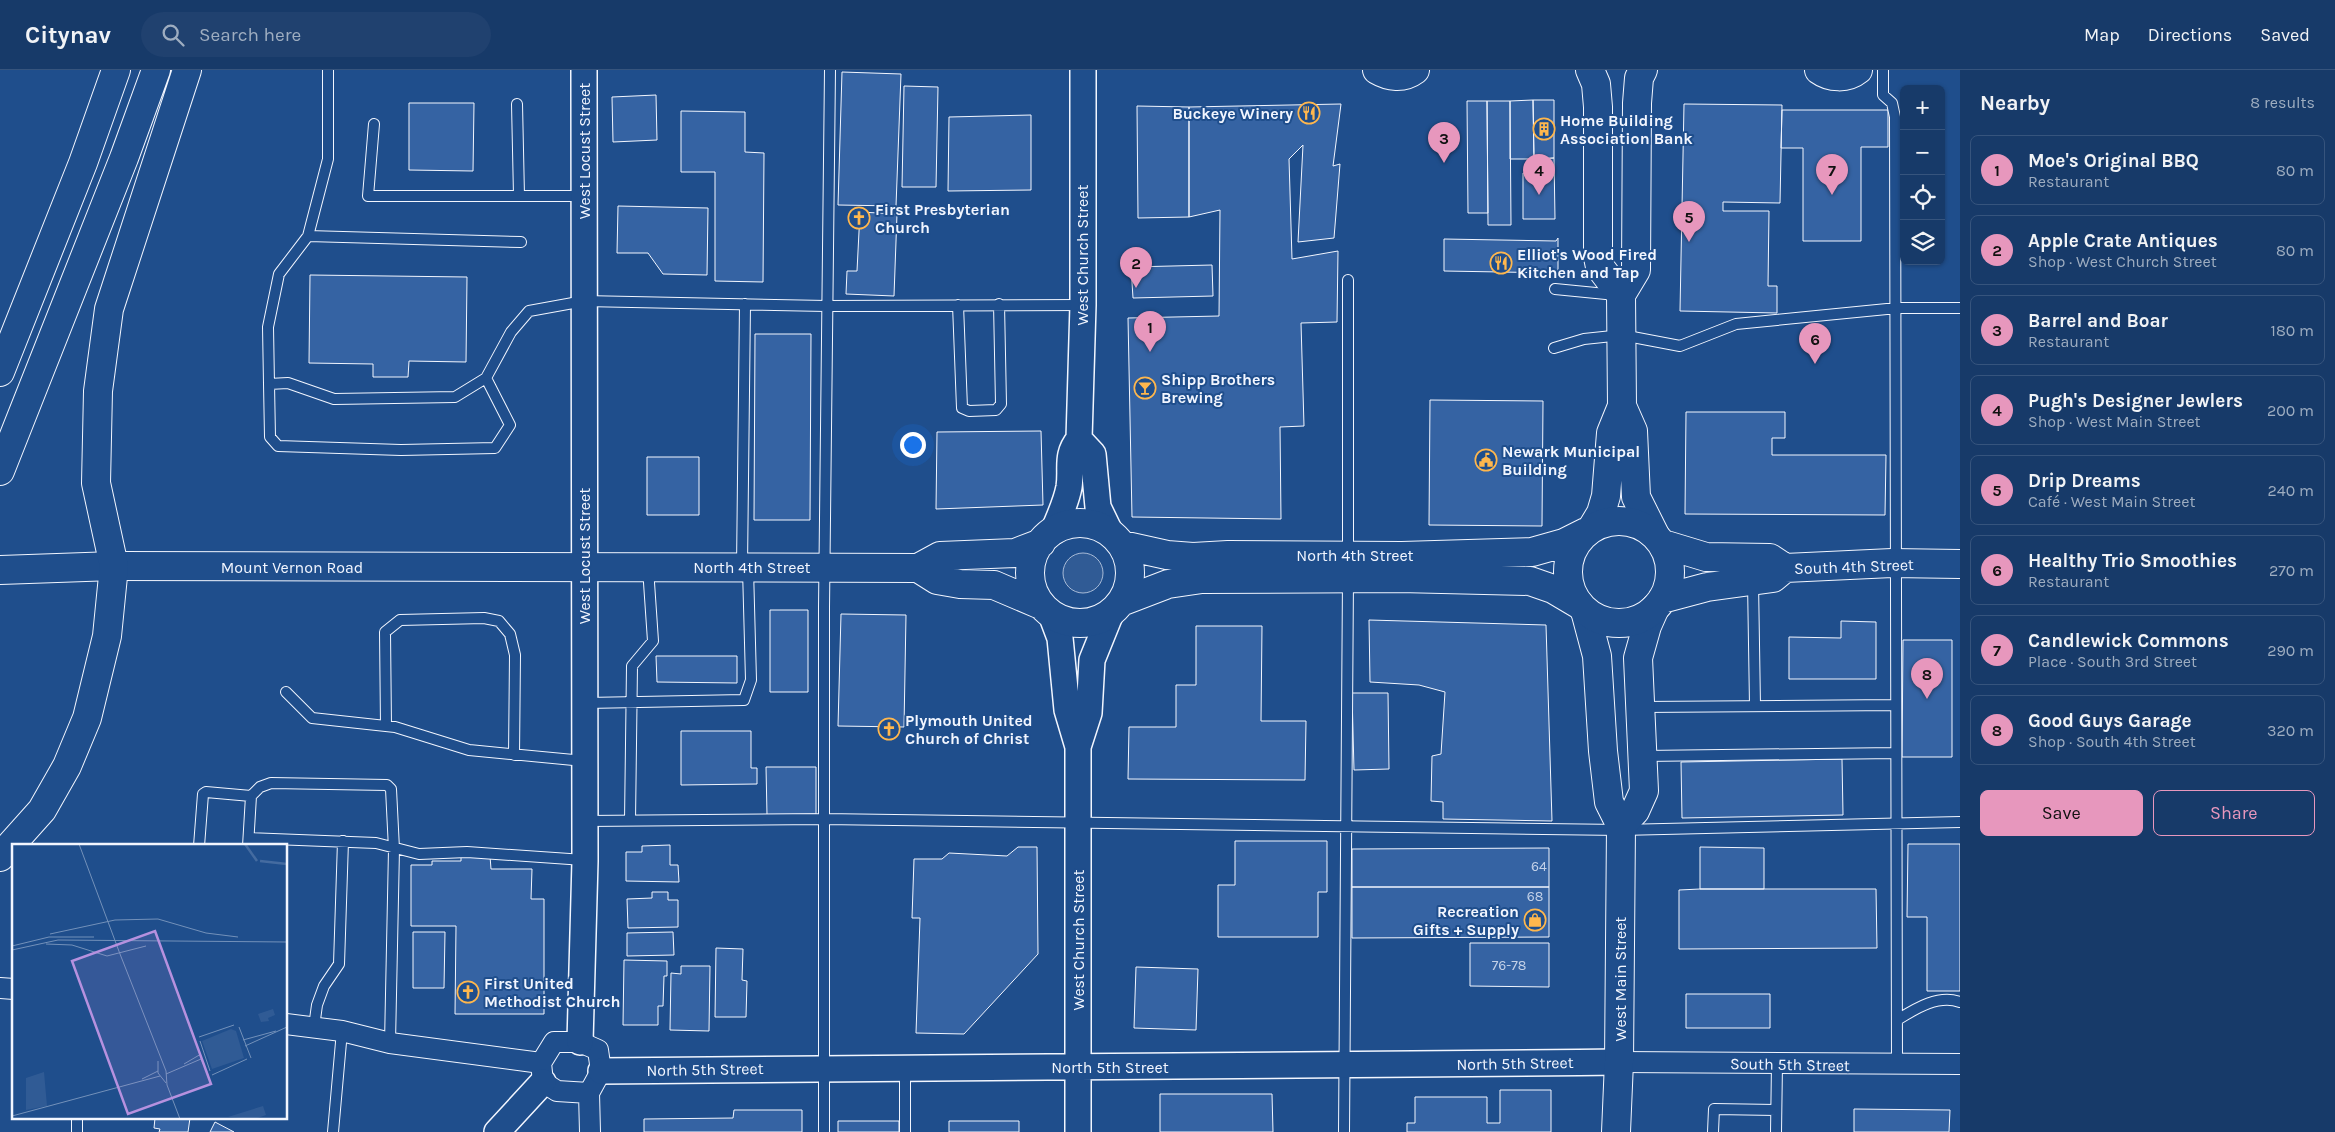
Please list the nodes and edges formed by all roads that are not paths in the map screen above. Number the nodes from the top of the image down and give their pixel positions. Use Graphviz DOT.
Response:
graph roads {
  1 [pos="116,70"];
  2 [pos="156,70"];
  3 [pos="187,70"];
  4 [pos="328,70"];
  5 [pos="584,70"];
  6 [pos="830,70"];
  7 [pos="1083,70"];
  8 [pos="1377,70"];
  9 [pos="1416,70"];
  10 [pos="1590,70"];
  11 [pos="1643,70"];
  12 [pos="1819,70"];
  13 [pos="1883,70"];
  14 [pos="1858,71"];
  15 [pos="517,104"];
  16 [pos="374,124"];
  17 [pos="519,196"];
  18 [pos="584,196"];
  19 [pos="308,236"];
  20 [pos="522,242"];
  21 [pos="1348,280"];
  22 [pos="1555,288"];
  23 [pos="1621,295"];
  24 [pos="584,301"];
  25 [pos="745,304"];
  26 [pos="958,304"];
  27 [pos="999,304"];
  28 [pos="1082,305"];
  29 [pos="826,306"];
  30 [pos="1896,308"];
  31 [pos="1960,308"];
  32 [pos="1622,335"];
  33 [pos="1554,348"];
  34 [pos="0,372"];
  35 [pos="486,378"];
  36 [pos="269,384"];
  37 [pos="1622,406"];
  38 [pos="1079,439"];
  39 [pos="0,471"];
  40 [pos="1589,530"];
  41 [pos="1047,537"];
  42 [pos="1116,540"];
  43 [pos="1659,540"];
  44 [pos="1896,563"];
  45 [pos="1960,564"];
  46 [pos="114,566"];
  47 [pos="584,567"];
  48 [pos="648,567"];
  49 [pos="824,567"];
  50 [pos="1348,567"];
  51 [pos="745,568"];
  52 [pos="918,568"];
  53 [pos="1785,568"];
  54 [pos="0,570"];
  55 [pos="1753,581"];
  56 [pos="1659,603"];
  57 [pos="1116,608"];
  58 [pos="1583,608"];
  59 [pos="1046,609"];
  60 [pos="286,692"];
  61 [pos="631,702"];
  62 [pos="585,704"];
  63 [pos="1895,705"];
  64 [pos="1755,706"];
  65 [pos="1641,707"];
  66 [pos="386,726"];
  67 [pos="1078,747"];
  68 [pos="1895,753"];
  69 [pos="514,755"];
  70 [pos="1644,756"];
  71 [pos="585,761"];
  72 [pos="251,796"];
  73 [pos="824,819"];
  74 [pos="585,821"];
  75 [pos="630,821"];
  76 [pos="1895,822"];
  77 [pos="1960,822"];
  78 [pos="1079,823"];
  79 [pos="1346,825"];
  80 [pos="1621,828"];
  81 [pos="344,841"];
  82 [pos="249,842"];
  83 [pos="200,844"];
  84 [pos="394,849"];
  85 [pos="0,857"];
  86 [pos="585,860"];
  87 [pos="1960,1002"];
  88 [pos="1896,1020"];
  89 [pos="288,1024"];
  90 [pos="314,1027"];
  91 [pos="342,1031"];
  92 [pos="580,1042"];
  93 [pos="390,1043"];
  94 [pos="1619,1062"];
  95 [pos="1777,1064"];
  96 [pos="1960,1064"];
  97 [pos="1344,1065"];
  98 [pos="1897,1065"];
  99 [pos="905,1066"];
  100 [pos="825,1067"];
  101 [pos="1078,1067"];
  102 [pos="601,1071"];
  103 [pos="542,1073"];
  104 [pos="589,1093"];
  105 [pos="1776,1110"];
  106 [pos="333,1132"];
  107 [pos="497,1132"];
  108 [pos="590,1132"];
  109 [pos="824,1132"];
  110 [pos="904,1132"];
  111 [pos="1078,1132"];
  112 [pos="1344,1132"];
  113 [pos="1616,1132"];
  114 [pos="1713,1132"];
  115 [pos="1776,1132"];
  1 -- 34 [label="main road"];
  2 -- 39 [label="main road"];
  3 -- 46 [label="main road"];
  4 -- 19 [label="lane"];
  5 -- 18 [label="street, West Locust Street"];
  6 -- 29 [label="lane"];
  7 -- 28 [label="street, West Church Street"];
  8 -- 9 [label="main road"];
  10 -- 23 [label="main road"];
  11 -- 23 [label="main road"];
  12 -- 14 [label="main road"];
  13 -- 30 [label="lane"];
  15 -- 17 [label="lane"];
  16 -- 17 [label="lane"];
  17 -- 18 [label="lane"];
  18 -- 24 [label="street, West Locust Street"];
  19 -- 20 [label="lane"];
  19 -- 36 [label="lane"];
  21 -- 50 [label="lane"];
  22 -- 23 [label="lane"];
  23 -- 32 [label="main road"];
  24 -- 25 [label="lane"];
  24 -- 35 [label="lane"];
  24 -- 47 [label="street, West Locust Street"];
  25 -- 29 [label="lane"];
  25 -- 51 [label="lane"];
  26 -- 27 [label="lane"];
  26 -- 27 [label="lane"];
  26 -- 29 [label="lane"];
  27 -- 28 [label="lane"];
  28 -- 38 [label="street, West Church Street"];
  29 -- 49 [label="lane"];
  30 -- 31 [label="lane"];
  30 -- 32 [label="lane"];
  30 -- 44 [label="lane"];
  32 -- 33 [label="lane"];
  32 -- 37 [label="main road"];
  35 -- 36 [label="lane"];
  35 -- 36 [label="lane"];
  37 -- 40 [label="main road"];
  37 -- 43 [label="main road"];
  38 -- 41 [label="street, West Church Street"];
  38 -- 42 [label="street"];
  40 -- 43 [label="main road"];
  40 -- 50 [label="main road, North 4th Street"];
  40 -- 58 [label="main road"];
  41 -- 42 [label="main road"];
  41 -- 52 [label="main road, North 4th Street"];
  41 -- 59 [label="main road"];
  42 -- 50 [label="main road, North 4th Street"];
  42 -- 57 [label="main road"];
  43 -- 53 [label="main road, South 4th Street"];
  43 -- 56 [label="main road"];
  44 -- 45 [label="main road, South 4th Street"];
  44 -- 53 [label="main road, South 4th Street"];
  44 -- 63 [label="lane"];
  46 -- 47 [label="main road, Mount Vernon Road"];
  46 -- 54 [label="main road, Mount Vernon Road"];
  46 -- 85 [label="main road"];
  47 -- 48 [label="main road, North 4th Street"];
  47 -- 62 [label="street, West Locust Street"];
  48 -- 51 [label="main road, North 4th Street"];
  48 -- 61 [label="lane"];
  49 -- 51 [label="main road, North 4th Street"];
  49 -- 52 [label="main road, North 4th Street"];
  49 -- 73 [label="lane"];
  50 -- 57 [label="main road, North 4th Street"];
  50 -- 58 [label="main road, North 4th Street"];
  50 -- 79 [label="lane"];
  51 -- 61 [label="lane"];
  52 -- 59 [label="main road, North 4th Street"];
  53 -- 55 [label="main road"];
  55 -- 56 [label="main road"];
  55 -- 64 [label="lane"];
  56 -- 58 [label="main road"];
  56 -- 65 [label="main road"];
  57 -- 59 [label="main road"];
  57 -- 67 [label="street, West Church Street"];
  58 -- 80 [label="main road"];
  59 -- 67 [label="street, West Church Street"];
  60 -- 66 [label="lane"];
  61 -- 62 [label="lane"];
  61 -- 75 [label="lane"];
  62 -- 71 [label="street, West Locust Street"];
  63 -- 64 [label="lane"];
  63 -- 68 [label="lane"];
  64 -- 65 [label="lane"];
  65 -- 70 [label="main road"];
  66 -- 69 [label="lane"];
  66 -- 69 [label="lane"];
  67 -- 78 [label="street, West Church Street"];
  68 -- 70 [label="lane"];
  68 -- 76 [label="lane"];
  69 -- 71 [label="lane"];
  70 -- 80 [label="main road"];
  71 -- 74 [label="street, West Locust Street"];
  72 -- 82 [label="lane"];
  72 -- 83 [label="lane"];
  72 -- 84 [label="lane"];
  73 -- 75 [label="lane"];
  73 -- 78 [label="lane"];
  73 -- 100 [label="lane"];
  74 -- 75 [label="lane"];
  74 -- 86 [label="street, West Locust Street"];
  76 -- 77 [label="lane"];
  76 -- 80 [label="lane"];
  76 -- 88 [label="lane"];
  78 -- 79 [label="lane"];
  78 -- 101 [label="street, West Church Street"];
  79 -- 80 [label="lane"];
  79 -- 97 [label="lane"];
  80 -- 94 [label="main road, West Main Street"];
  81 -- 82 [label="lane"];
  81 -- 84 [label="lane"];
  81 -- 90 [label="lane"];
  84 -- 86 [label="lane"];
  84 -- 93 [label="lane"];
  86 -- 92 [label="street, West Locust Street"];
  87 -- 88 [label="lane"];
  88 -- 98 [label="lane"];
  89 -- 90 [label="street"];
  90 -- 91 [label="street"];
  91 -- 93 [label="street"];
  91 -- 106 [label="lane"];
  92 -- 102 [label="street"];
  92 -- 103 [label="street"];
  93 -- 103 [label="street"];
  94 -- 95 [label="street, South 5th Street"];
  94 -- 97 [label="street, North 5th Street"];
  94 -- 113 [label="main road, West Main Street"];
  95 -- 98 [label="street, South 5th Street"];
  95 -- 105 [label="lane"];
  96 -- 98 [label="street, South 5th Street"];
  97 -- 101 [label="street, North 5th Street"];
  97 -- 112 [label="lane"];
  99 -- 100 [label="street, North 5th Street"];
  99 -- 101 [label="street, North 5th Street"];
  99 -- 110 [label="lane"];
  100 -- 102 [label="street, North 5th Street"];
  100 -- 109 [label="lane"];
  101 -- 111 [label="street, West Church Street"];
  102 -- 104 [label="street"];
  103 -- 104 [label="street"];
  103 -- 107 [label="street"];
  104 -- 108 [label="street"];
  105 -- 114 [label="lane"];
  105 -- 115 [label="lane"];
}
